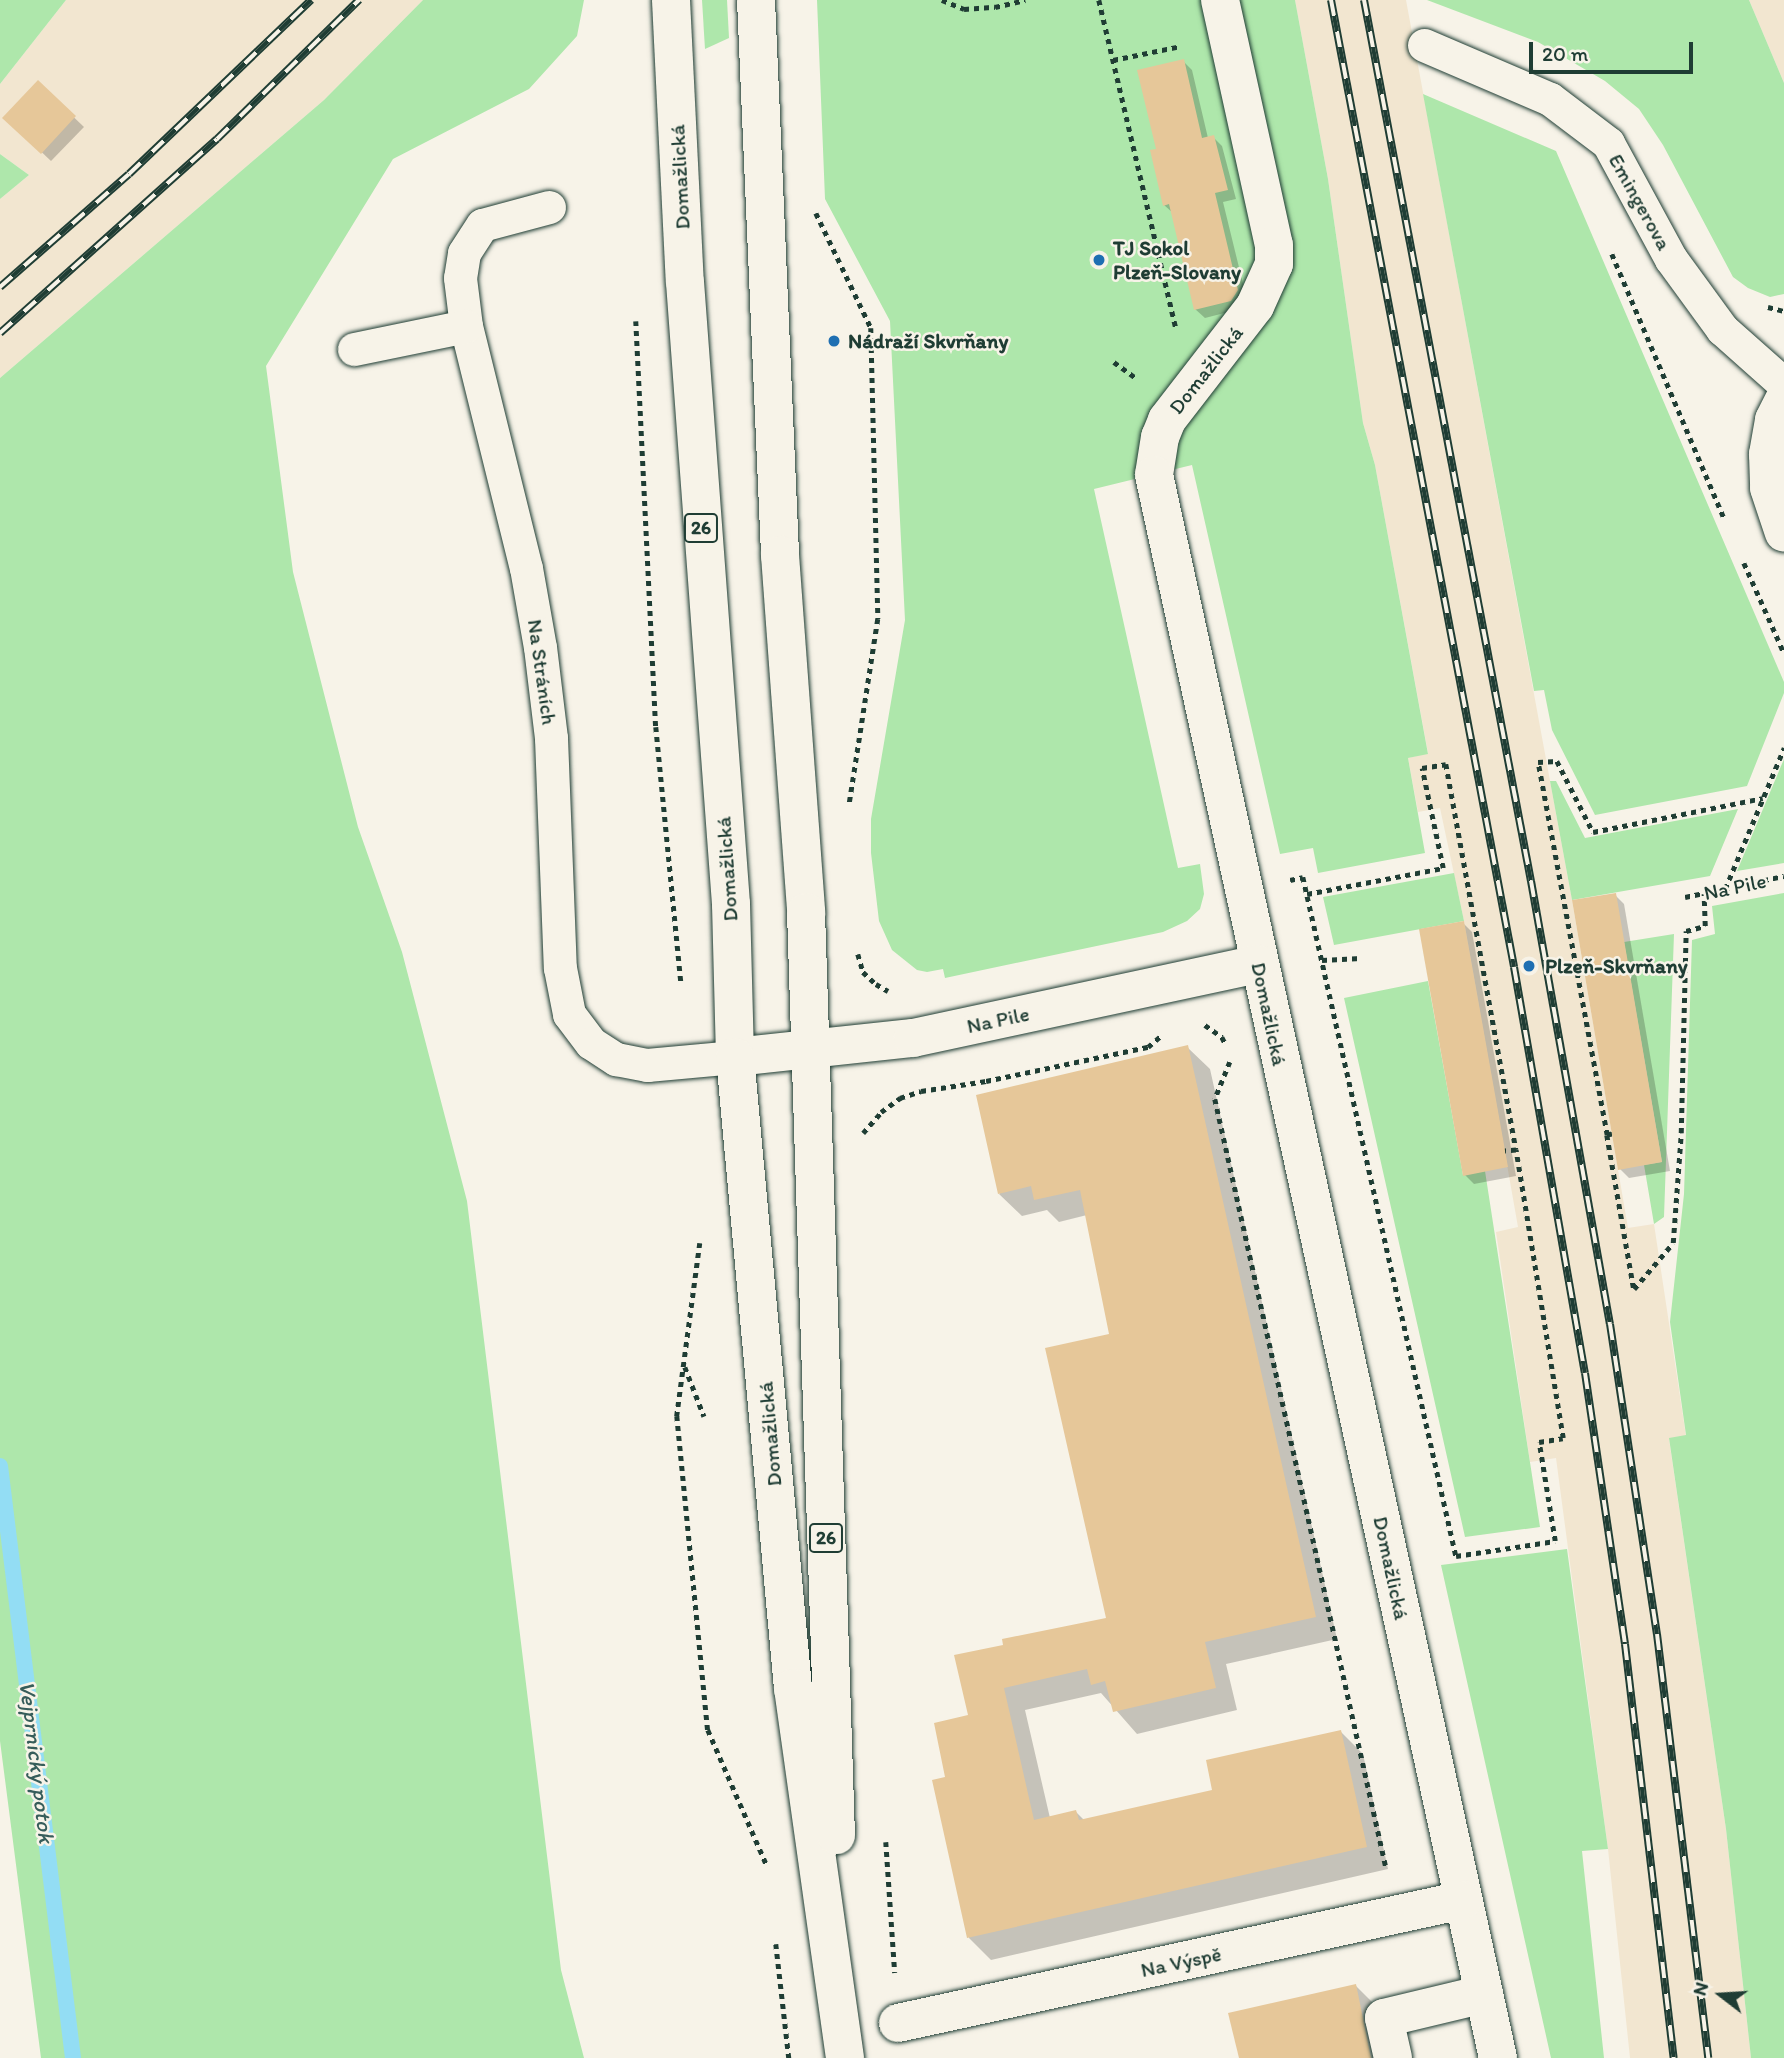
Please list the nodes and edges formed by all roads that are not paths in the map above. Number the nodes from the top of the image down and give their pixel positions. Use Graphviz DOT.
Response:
graph roads {
  1 [pos="671,0"];
  2 [pos="756,0"];
  3 [pos="1220,0"];
  4 [pos="1424,45"];
  5 [pos="549,207"];
  6 [pos="466,326"];
  7 [pos="354,349"];
  8 [pos="1784,384"];
  9 [pos="1784,400"];
  10 [pos="1784,533"];
  11 [pos="1258,964"];
  12 [pos="808,1049"];
  13 [pos="735,1057"];
  14 [pos="1463,1900"];
  15 [pos="1484,1994"];
  16 [pos="898,2023"];
  17 [pos="843,2043"];
  18 [pos="1393,2058"];
  19 [pos="1498,2058"];
  1 -- 13 [label="main road, Domažlická / 26"];
  2 -- 12 [label="main road, Domažlická / 26"];
  3 -- 11 [label="main road, Domažlická"];
  4 -- 8 [label="lane, Emingerova"];
  5 -- 6 [label="lane, Na Stráních"];
  6 -- 7 [label="lane"];
  6 -- 13 [label="lane, Na Stráních"];
  9 -- 10 [label="main road"];
  11 -- 12 [label="main road, Na Pile"];
  11 -- 14 [label="main road, Domažlická"];
  12 -- 13 [label="main road, Na Pile"];
  12 -- 17 [label="main road, Domažlická / 26"];
  13 -- 17 [label="main road, Domažlická / 26"];
  14 -- 15 [label="main road, Domažlická"];
  14 -- 16 [label="main road, Na Výspě"];
  15 -- 18 [label="main road"];
  15 -- 19 [label="main road, Domažlická"];
}
